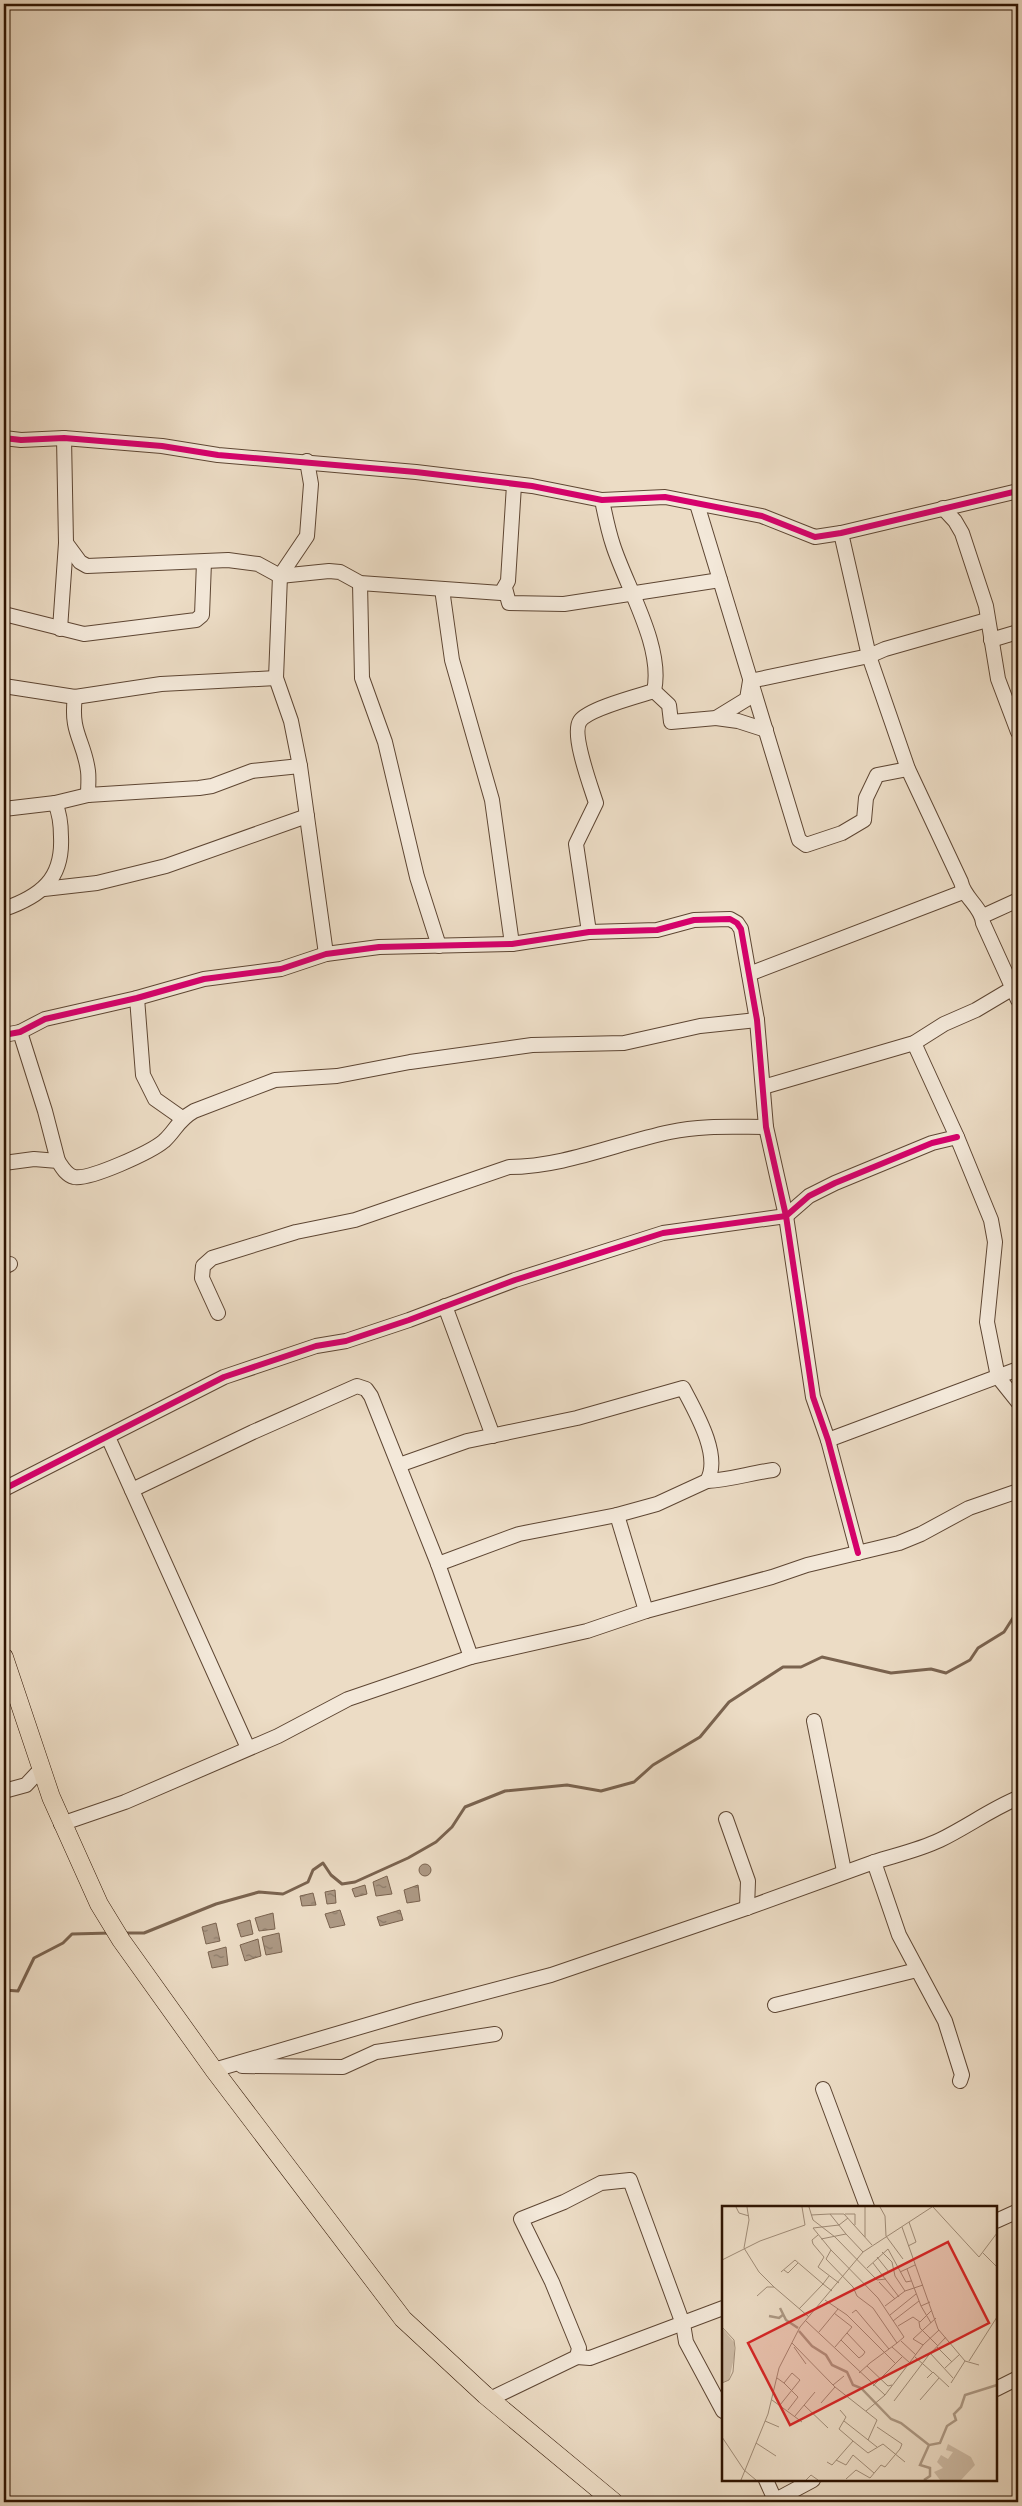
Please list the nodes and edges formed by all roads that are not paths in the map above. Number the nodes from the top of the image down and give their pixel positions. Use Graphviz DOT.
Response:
graph roads {
  1 [pos="4,438"];
  2 [pos="64,438"];
  3 [pos="307,461"];
  4 [pos="514,485"];
  5 [pos="1018,491"];
  6 [pos="602,500"];
  7 [pos="697,504"];
  8 [pos="943,508"];
  9 [pos="841,533"];
  10 [pos="66,543"];
  11 [pos="204,562"];
  12 [pos="280,576"];
  13 [pos="720,580"];
  14 [pos="360,583"];
  15 [pos="505,588"];
  16 [pos="442,590"];
  17 [pos="633,592"];
  18 [pos="4,614"];
  19 [pos="987,620"];
  20 [pos="60,629"];
  21 [pos="1018,632"];
  22 [pos="991,640"];
  23 [pos="870,656"];
  24 [pos="276,678"];
  25 [pos="750,681"];
  26 [pos="4,686"];
  27 [pos="654,691"];
  28 [pos="75,697"];
  29 [pos="716,718"];
  30 [pos="766,730"];
  31 [pos="1018,732"];
  32 [pos="300,766"];
  33 [pos="908,769"];
  34 [pos="88,795"];
  35 [pos="54,803"];
  36 [pos="4,809"];
  37 [pos="307,816"];
  38 [pos="44,889"];
  39 [pos="962,892"];
  40 [pos="1018,900"];
  41 [pos="4,909"];
  42 [pos="983,916"];
  43 [pos="590,932"];
  44 [pos="512,944"];
  45 [pos="438,946"];
  46 [pos="326,954"];
  47 [pos="749,974"];
  48 [pos="1016,994"];
  49 [pos="137,998"];
  50 [pos="757,1020"];
  51 [pos="20,1032"];
  52 [pos="4,1035"];
  53 [pos="914,1043"];
  54 [pos="763,1086"];
  55 [pos="182,1118"];
  56 [pos="766,1127"];
  57 [pos="957,1137"];
  58 [pos="58,1161"];
  59 [pos="4,1163"];
  60 [pos="786,1216"];
  61 [pos="445,1306"];
  62 [pos="218,1313"];
  63 [pos="1018,1369"];
  64 [pos="998,1377"];
  65 [pos="1018,1402"];
  66 [pos="493,1436"];
  67 [pos="108,1437"];
  68 [pos="828,1440"];
  69 [pos="400,1465"];
  70 [pos="773,1470"];
  71 [pos="707,1481"];
  72 [pos="4,1489"];
  73 [pos="132,1490"];
  74 [pos="1018,1491"];
  75 [pos="617,1515"];
  76 [pos="858,1552"];
  77 [pos="438,1564"];
  78 [pos="646,1612"];
  79 [pos="4,1657"];
  80 [pos="471,1657"];
  81 [pos="814,1721"];
  82 [pos="248,1748"];
  83 [pos="42,1770"];
  84 [pos="26,1785"];
  85 [pos="4,1791"];
  86 [pos="50,1797"];
  87 [pos="1018,1798"];
  88 [pos="726,1818"];
  89 [pos="62,1824"];
  90 [pos="874,1862"];
  91 [pos="844,1871"];
  92 [pos="747,1908"];
  93 [pos="917,1970"];
  94 [pos="776,2005"];
  95 [pos="495,2034"];
  96 [pos="231,2066"];
  97 [pos="214,2070"];
  98 [pos="960,2081"];
  99 [pos="823,2088"];
  100 [pos="867,2206"];
  101 [pos="1018,2211"];
  102 [pos="997,2221"];
  103 [pos="722,2308"];
  104 [pos="683,2324"];
  105 [pos="577,2357"];
  106 [pos="1018,2378"];
  107 [pos="997,2388"];
  108 [pos="490,2399"];
  109 [pos="722,2409"];
  110 [pos="766,2481"];
  111 [pos="811,2481"];
  112 [pos="774,2501"];
  113 [pos="614,2502"];
  1 -- 2 [label="street"];
  2 -- 3 [label="street"];
  2 -- 10 [label="street"];
  3 -- 4 [label="street"];
  3 -- 12 [label="street"];
  4 -- 6 [label="street"];
  4 -- 15 [label="street"];
  5 -- 8 [label="street"];
  6 -- 7 [label="street"];
  6 -- 17 [label="street"];
  7 -- 9 [label="street"];
  7 -- 13 [label="street"];
  8 -- 9 [label="street"];
  8 -- 19 [label="street"];
  9 -- 23 [label="street"];
  10 -- 11 [label="street"];
  10 -- 20 [label="street"];
  11 -- 12 [label="street"];
  11 -- 20 [label="street"];
  12 -- 14 [label="street"];
  12 -- 24 [label="street"];
  13 -- 17 [label="street"];
  13 -- 25 [label="street"];
  14 -- 16 [label="street"];
  14 -- 45 [label="street"];
  15 -- 16 [label="street"];
  15 -- 17 [label="street"];
  16 -- 44 [label="street"];
  17 -- 27 [label="street"];
  18 -- 20 [label="street"];
  19 -- 22 [label="street"];
  19 -- 23 [label="street"];
  21 -- 22 [label="street"];
  22 -- 31 [label="street"];
  23 -- 25 [label="street"];
  23 -- 33 [label="street"];
  24 -- 28 [label="street"];
  24 -- 32 [label="street"];
  25 -- 29 [label="street"];
  25 -- 30 [label="street"];
  26 -- 28 [label="street"];
  27 -- 29 [label="street"];
  27 -- 43 [label="street"];
  28 -- 34 [label="street"];
  29 -- 30 [label="street"];
  30 -- 33 [label="street"];
  32 -- 34 [label="street"];
  32 -- 37 [label="street"];
  33 -- 39 [label="street"];
  34 -- 35 [label="street"];
  35 -- 36 [label="street"];
  35 -- 38 [label="street"];
  37 -- 38 [label="street"];
  37 -- 46 [label="street"];
  38 -- 41 [label="street"];
  39 -- 42 [label="street"];
  39 -- 47 [label="street"];
  40 -- 42 [label="street"];
  42 -- 48 [label="street"];
  43 -- 44 [label="street"];
  43 -- 47 [label="street"];
  44 -- 45 [label="street"];
  45 -- 46 [label="street"];
  46 -- 49 [label="street"];
  47 -- 50 [label="street"];
  48 -- 53 [label="street"];
  49 -- 51 [label="street"];
  49 -- 55 [label="street"];
  50 -- 54 [label="street"];
  50 -- 55 [label="street"];
  51 -- 52 [label="street"];
  51 -- 58 [label="street"];
  53 -- 54 [label="street"];
  53 -- 57 [label="street"];
  54 -- 56 [label="street"];
  55 -- 58 [label="street"];
  56 -- 60 [label="street"];
  56 -- 62 [label="street"];
  57 -- 60 [label="street"];
  57 -- 64 [label="street"];
  58 -- 59 [label="street"];
  60 -- 61 [label="street"];
  60 -- 68 [label="street"];
  61 -- 66 [label="street"];
  61 -- 67 [label="street"];
  63 -- 64 [label="street"];
  64 -- 65 [label="street"];
  64 -- 68 [label="street"];
  66 -- 69 [label="street"];
  66 -- 71 [label="street"];
  67 -- 72 [label="street"];
  67 -- 73 [label="street"];
  68 -- 76 [label="street"];
  69 -- 73 [label="street"];
  69 -- 77 [label="street"];
  70 -- 71 [label="street"];
  71 -- 75 [label="street"];
  73 -- 82 [label="street"];
  74 -- 76 [label="street"];
  75 -- 77 [label="street"];
  75 -- 78 [label="street"];
  76 -- 78 [label="street"];
  77 -- 80 [label="street"];
  78 -- 80 [label="street"];
  79 -- 83 [label="main road"];
  80 -- 82 [label="street"];
  81 -- 91 [label="street"];
  82 -- 89 [label="street"];
  83 -- 84 [label="street"];
  83 -- 86 [label="main road"];
  84 -- 85 [label="street"];
  84 -- 86 [label="street"];
  86 -- 89 [label="main road"];
  87 -- 90 [label="street"];
  88 -- 92 [label="street"];
  89 -- 97 [label="main road"];
  90 -- 91 [label="street"];
  90 -- 93 [label="street"];
  91 -- 92 [label="street"];
  92 -- 96 [label="street"];
  93 -- 94 [label="street"];
  93 -- 98 [label="street"];
  95 -- 96 [label="street"];
  96 -- 97 [label="street"];
  97 -- 108 [label="main road"];
  99 -- 100 [label="street"];
  101 -- 102 [label="street"];
  103 -- 104 [label="street"];
  104 -- 105 [label="street"];
  104 -- 105 [label="street"];
  104 -- 109 [label="street"];
  105 -- 108 [label="street"];
  106 -- 107 [label="street"];
  108 -- 113 [label="main road"];
  110 -- 112 [label="street"];
  111 -- 112 [label="street"];
}
